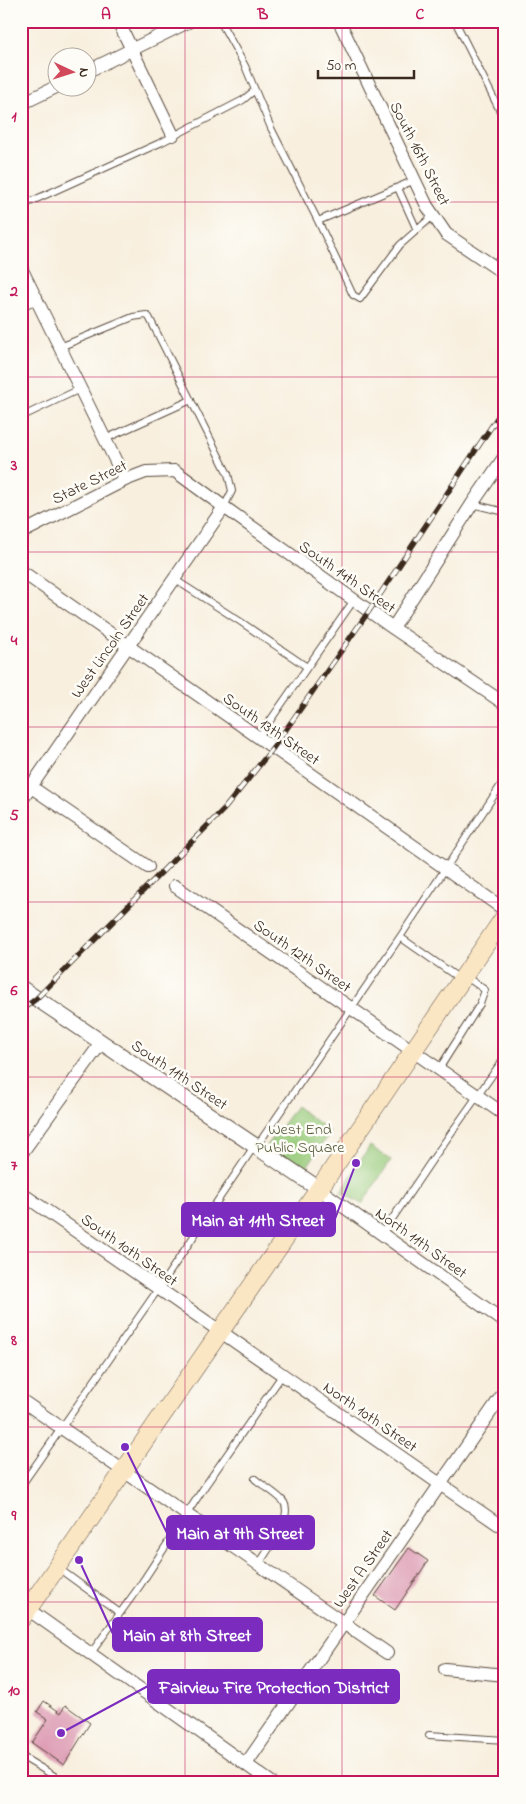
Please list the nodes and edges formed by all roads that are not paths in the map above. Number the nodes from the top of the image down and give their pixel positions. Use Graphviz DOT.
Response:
graph roads {
  1 [pos="118,21"];
  2 [pos="190,21"];
  3 [pos="220,21"];
  4 [pos="339,21"];
  5 [pos="455,21"];
  6 [pos="132,50"];
  7 [pos="98,67"];
  8 [pos="255,90"];
  9 [pos="48,91"];
  10 [pos="21,104"];
  11 [pos="505,121"];
  12 [pos="173,135"];
  13 [pos="415,180"];
  14 [pos="398,188"];
  15 [pos="21,206"];
  16 [pos="434,215"];
  17 [pos="318,221"];
  18 [pos="416,230"];
  19 [pos="21,268"];
  20 [pos="505,274"];
  21 [pos="36,297"];
  22 [pos="21,304"];
  23 [pos="60,347"];
  24 [pos="80,388"];
  25 [pos="192,400"];
  26 [pos="21,417"];
  27 [pos="105,439"];
  28 [pos="505,456"];
  29 [pos="176,471"];
  30 [pos="125,480"];
  31 [pos="472,504"];
  32 [pos="224,507"];
  33 [pos="505,512"];
  34 [pos="21,533"];
  35 [pos="21,571"];
  36 [pos="174,579"];
  37 [pos="354,600"];
  38 [pos="393,628"];
  39 [pos="127,646"];
  40 [pos="307,667"];
  41 [pos="505,704"];
  42 [pos="258,738"];
  43 [pos="505,779"];
  44 [pos="26,784"];
  45 [pos="21,801"];
  46 [pos="148,867"];
  47 [pos="446,869"];
  48 [pos="175,886"];
  49 [pos="505,910"];
  50 [pos="505,916"];
  51 [pos="400,937"];
  52 [pos="463,978"];
  53 [pos="21,988"];
  54 [pos="350,1008"];
  55 [pos="101,1043"];
  56 [pos="412,1051"];
  57 [pos="505,1057"];
  58 [pos="439,1069"];
  59 [pos="476,1096"];
  60 [pos="505,1115"];
  61 [pos="255,1145"];
  62 [pos="21,1154"];
  63 [pos="319,1189"];
  64 [pos="21,1193"];
  65 [pos="382,1234"];
  66 [pos="159,1288"];
  67 [pos="505,1322"];
  68 [pos="221,1331"];
  69 [pos="283,1374"];
  70 [pos="505,1391"];
  71 [pos="21,1400"];
  72 [pos="61,1428"];
  73 [pos="124,1471"];
  74 [pos="255,1480"];
  75 [pos="440,1484"];
  76 [pos="21,1486"];
  77 [pos="187,1515"];
  78 [pos="505,1524"];
  79 [pos="259,1564"];
  80 [pos="57,1567"];
  81 [pos="24,1611"];
  82 [pos="120,1613"];
  83 [pos="344,1622"];
  84 [pos="387,1652"];
  85 [pos="91,1653"];
  86 [pos="445,1669"];
  87 [pos="505,1675"];
  88 [pos="429,1735"];
  89 [pos="505,1740"];
  90 [pos="21,1746"];
  91 [pos="22,1756"];
  92 [pos="246,1764"];
  93 [pos="66,1783"];
  94 [pos="272,1783"];
  1 -- 6 [label="street"];
  2 -- 6 [label="street"];
  3 -- 8 [label="lane"];
  4 -- 13 [label="street, South 16th Street"];
  5 -- 11 [label="lane"];
  6 -- 7 [label="street"];
  6 -- 12 [label="street"];
  8 -- 12 [label="lane"];
  8 -- 17 [label="lane"];
  9 -- 10 [label="street"];
  12 -- 15 [label="lane"];
  13 -- 14 [label="lane"];
  13 -- 16 [label="street, South 16th Street"];
  14 -- 17 [label="lane"];
  14 -- 18 [label="lane"];
  16 -- 18 [label="lane"];
  16 -- 20 [label="street, South 16th Street"];
  17 -- 18 [label="lane"];
  19 -- 21 [label="street"];
  21 -- 22 [label="street"];
  21 -- 23 [label="street"];
  23 -- 24 [label="street"];
  23 -- 25 [label="lane"];
  24 -- 26 [label="lane"];
  24 -- 27 [label="street"];
  25 -- 27 [label="lane"];
  25 -- 32 [label="lane"];
  27 -- 30 [label="street"];
  28 -- 31 [label="street"];
  29 -- 30 [label="street, State Street"];
  29 -- 32 [label="street, South 14th Street"];
  30 -- 34 [label="street, State Street"];
  31 -- 33 [label="lane"];
  31 -- 38 [label="street"];
  32 -- 36 [label="street, West Lincoln Street"];
  32 -- 37 [label="street, South 14th Street"];
  35 -- 39 [label="street, South 13th Street"];
  36 -- 39 [label="street, West Lincoln Street"];
  36 -- 40 [label="lane"];
  37 -- 38 [label="street, South 14th Street"];
  37 -- 40 [label="lane"];
  38 -- 41 [label="street, South 14th Street"];
  39 -- 42 [label="street, South 13th Street"];
  39 -- 44 [label="street, West Lincoln Street"];
  40 -- 42 [label="lane"];
  42 -- 47 [label="street, South 13th Street"];
  43 -- 47 [label="lane"];
  44 -- 45 [label="street, West Lincoln Street"];
  44 -- 46 [label="street"];
  47 -- 49 [label="street, South 13th Street"];
  47 -- 51 [label="lane"];
  48 -- 54 [label="street, South 12th Street"];
  50 -- 52 [label="main road"];
  51 -- 52 [label="lane"];
  51 -- 54 [label="lane"];
  52 -- 56 [label="main road"];
  52 -- 58 [label="lane"];
  53 -- 55 [label="street, South 11th Street"];
  54 -- 56 [label="street, South 12th Street"];
  54 -- 61 [label="lane"];
  55 -- 61 [label="street, South 11th Street"];
  55 -- 62 [label="street"];
  56 -- 58 [label="street, South 12th Street"];
  56 -- 63 [label="main road"];
  57 -- 59 [label="lane"];
  58 -- 59 [label="street, South 12th Street"];
  59 -- 60 [label="street, South 12th Street"];
  59 -- 65 [label="lane"];
  61 -- 63 [label="street, South 11th Street"];
  61 -- 66 [label="lane"];
  63 -- 65 [label="street, North 11th Street"];
  63 -- 68 [label="main road"];
  64 -- 66 [label="street, South 10th Street"];
  65 -- 67 [label="street, North 11th Street"];
  66 -- 68 [label="street, South 10th Street"];
  66 -- 72 [label="lane"];
  68 -- 69 [label="street, North 10th Street"];
  68 -- 73 [label="main road"];
  69 -- 75 [label="street, North 10th Street"];
  69 -- 77 [label="lane"];
  70 -- 75 [label="street, West A Street"];
  71 -- 72 [label="street"];
  72 -- 73 [label="street"];
  72 -- 76 [label="lane"];
  73 -- 77 [label="street"];
  73 -- 80 [label="main road"];
  74 -- 79 [label="lane"];
  75 -- 78 [label="street, North 10th Street"];
  75 -- 83 [label="street, West A Street"];
  77 -- 79 [label="street"];
  77 -- 82 [label="lane"];
  79 -- 83 [label="street"];
  80 -- 81 [label="main road"];
  80 -- 82 [label="lane"];
  81 -- 85 [label="street"];
  82 -- 85 [label="lane"];
  83 -- 84 [label="street"];
  83 -- 92 [label="street, West A Street"];
  85 -- 92 [label="street"];
  86 -- 87 [label="street"];
  88 -- 89 [label="lane"];
  90 -- 91 [label="lane"];
  91 -- 93 [label="lane"];
  92 -- 94 [label="street"];
}
